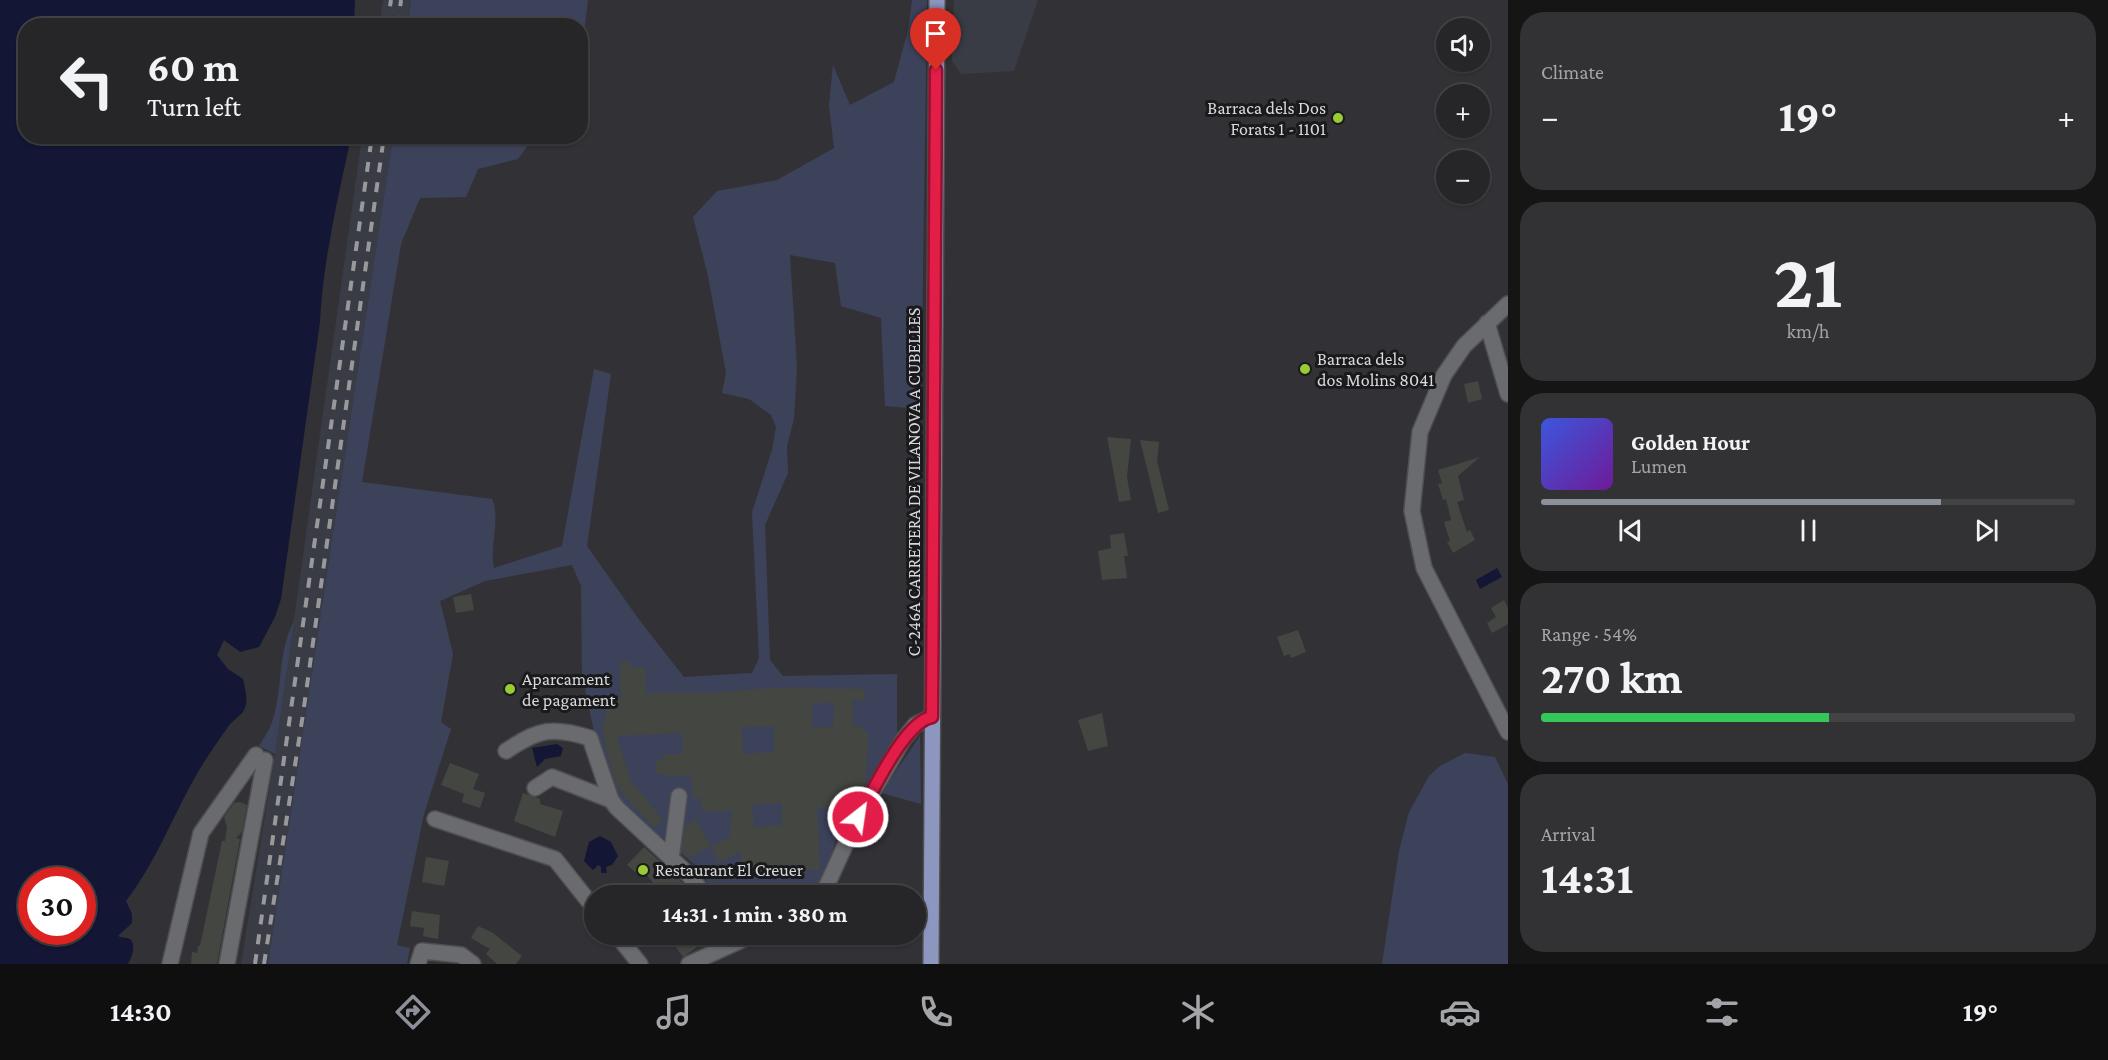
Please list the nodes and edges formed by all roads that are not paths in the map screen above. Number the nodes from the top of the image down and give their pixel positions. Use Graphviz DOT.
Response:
graph roads {
  1 [pos="937,0"];
  2 [pos="1508,304"];
  3 [pos="1487,323"];
  4 [pos="1508,394"];
  5 [pos="932,717"];
  6 [pos="1508,732"];
  7 [pos="506,752"];
  8 [pos="534,788"];
  9 [pos="679,796"];
  10 [pos="611,800"];
  11 [pos="435,819"];
  12 [pos="671,859"];
  13 [pos="696,885"];
  14 [pos="827,885"];
  15 [pos="584,895"];
  16 [pos="625,945"];
  17 [pos="730,945"];
  18 [pos="696,963"];
  19 [pos="170,964"];
  20 [pos="227,964"];
  21 [pos="417,964"];
  22 [pos="473,964"];
  23 [pos="640,964"];
  24 [pos="931,964"];
  1 -- 5 [label="main road, C-246A CARRETERA DE VILANOVA A CUBELLES"];
  2 -- 3 [label="street"];
  3 -- 4 [label="street"];
  3 -- 6 [label="street"];
  5 -- 14 [label="street"];
  5 -- 24 [label="main road, C-246A CARRETERA DE VILANOVA A CUBELLES"];
  7 -- 10 [label="street"];
  8 -- 10 [label="street"];
  9 -- 12 [label="street"];
  10 -- 12 [label="street"];
  11 -- 15 [label="street"];
  12 -- 13 [label="street"];
  16 -- 23 [label="street"];
  17 -- 18 [label="street"];
  19 -- 20 [label="street"];
  21 -- 22 [label="street"];
}
